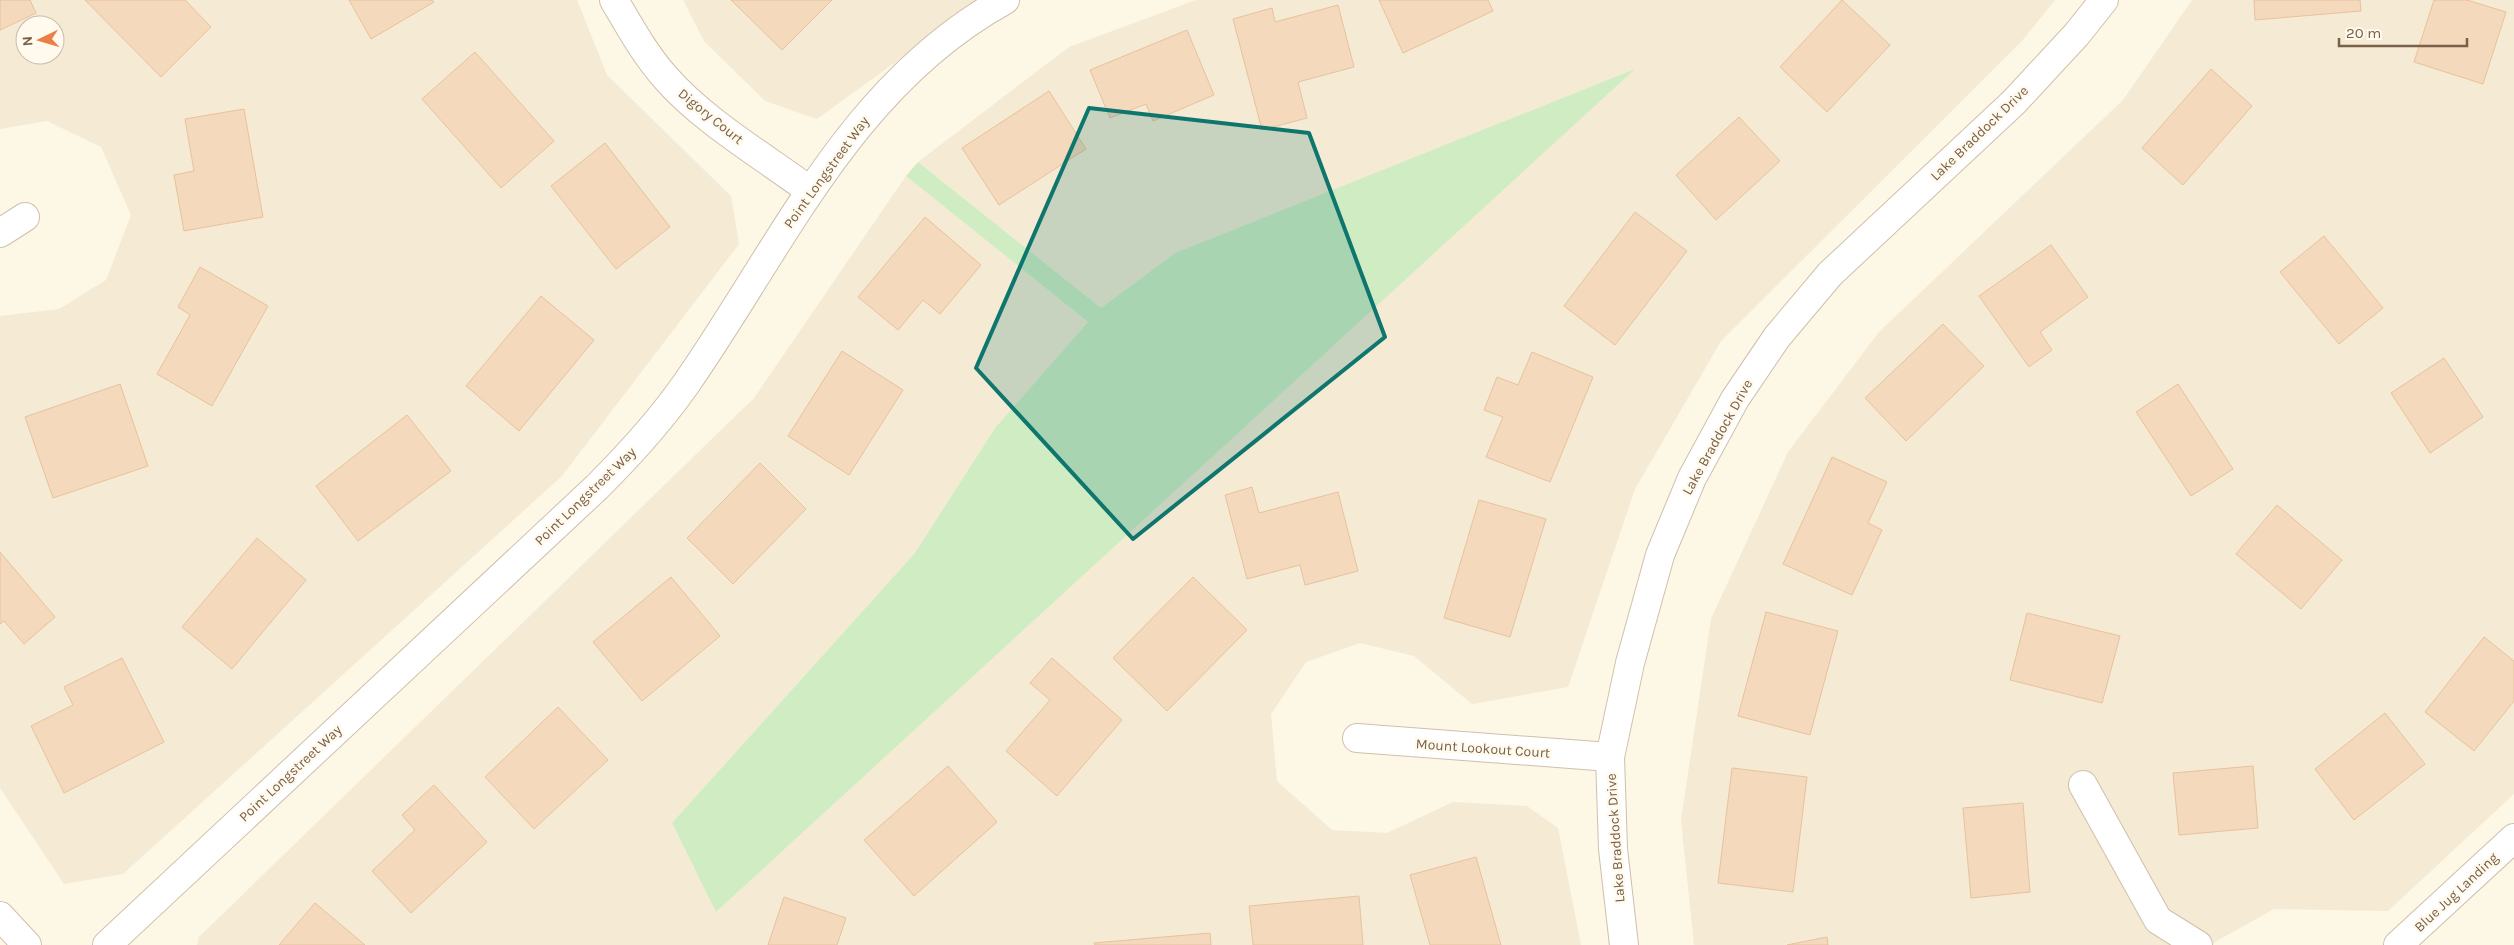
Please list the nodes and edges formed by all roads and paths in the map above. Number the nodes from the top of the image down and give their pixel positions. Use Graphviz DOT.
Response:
graph roads {
  1 [pos="614,0"];
  2 [pos="1005,0"];
  3 [pos="2104,0"];
  4 [pos="810,190"];
  5 [pos="25,216"];
  6 [pos="0,233"];
  7 [pos="1357,738"];
  8 [pos="1610,757"];
  9 [pos="2083,785"];
  10 [pos="2514,838"];
  11 [pos="0,916"];
  12 [pos="27,945"];
  13 [pos="107,945"];
  14 [pos="1624,945"];
  15 [pos="2198,945"];
  16 [pos="2398,945"];
  1 -- 4 [label="street, Digory Court"];
  2 -- 4 [label="street, Point Longstreet Way"];
  3 -- 8 [label="street, Lake Braddock Drive"];
  4 -- 13 [label="street, Point Longstreet Way"];
  5 -- 6 [label="street"];
  7 -- 8 [label="street, Mount Lookout Court"];
  8 -- 14 [label="street, Lake Braddock Drive"];
  9 -- 15 [label="street"];
  10 -- 16 [label="street, Blue Jug Landing"];
  11 -- 12 [label="street"];
}
